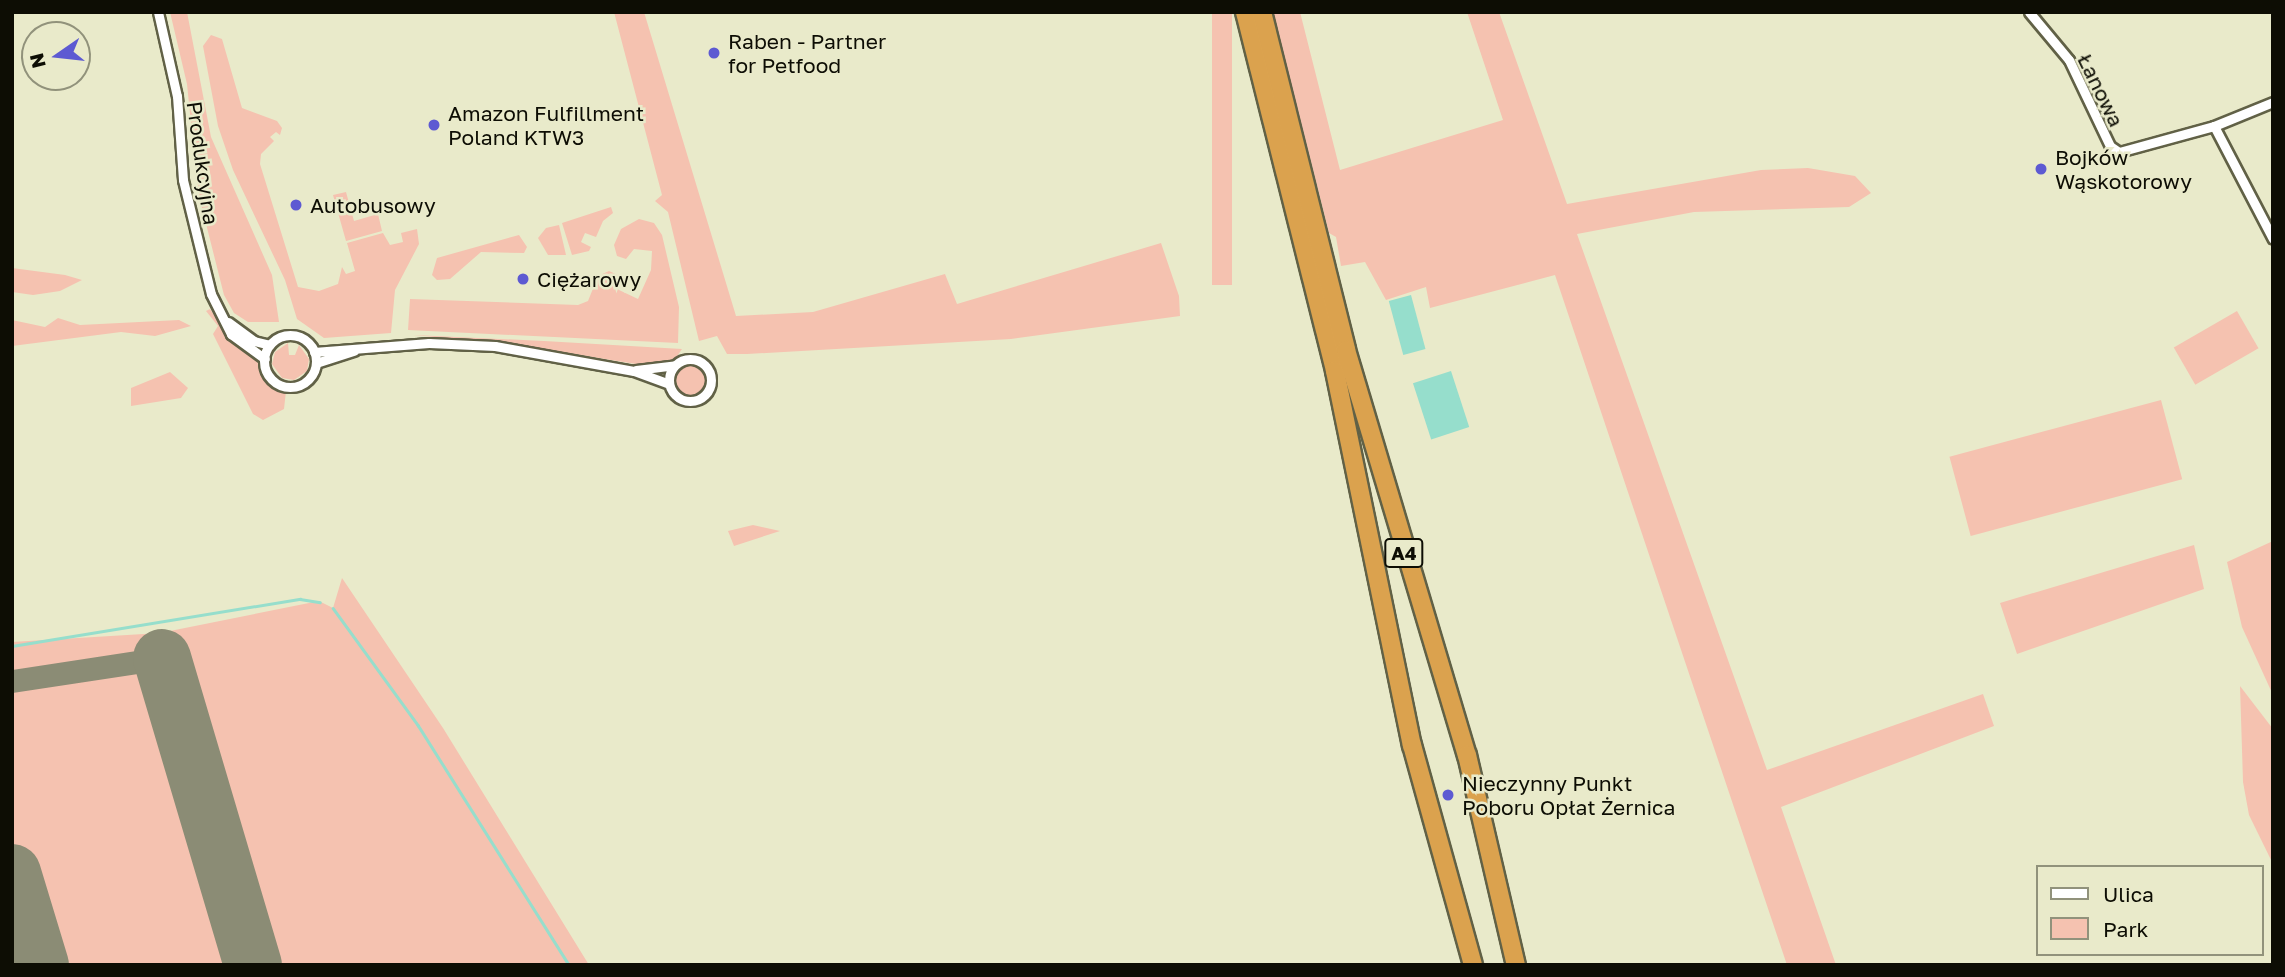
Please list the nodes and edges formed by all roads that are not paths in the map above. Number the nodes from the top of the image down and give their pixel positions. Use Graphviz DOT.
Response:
graph roads {
  1 [pos="158,12"];
  2 [pos="1245,12"];
  3 [pos="1262,12"];
  4 [pos="2029,12"];
  5 [pos="2273,102"];
  6 [pos="2214,126"];
  7 [pos="2273,239"];
  8 [pos="1319,271"];
  9 [pos="1325,294"];
  10 [pos="221,317"];
  11 [pos="270,345"];
  12 [pos="359,349"];
  13 [pos="314,352"];
  14 [pos="265,359"];
  15 [pos="316,363"];
  16 [pos="675,365"];
  17 [pos="634,370"];
  18 [pos="669,384"];
  19 [pos="1473,965"];
  20 [pos="1516,965"];
  1 -- 10 [label="street, Produkcyjna"];
  2 -- 8 [label="highway, A4"];
  3 -- 8 [label="highway, A4"];
  4 -- 6 [label="street, Łanowa"];
  5 -- 6 [label="street, Łanowa"];
  6 -- 7 [label="street"];
  8 -- 9 [label="highway, A4"];
  9 -- 19 [label="highway, A4"];
  9 -- 20 [label="highway, A4"];
  10 -- 11 [label="street"];
  10 -- 14 [label="street, Produkcyjna"];
  11 -- 13 [label="street"];
  11 -- 14 [label="street"];
  12 -- 13 [label="street"];
  12 -- 15 [label="street"];
  12 -- 17 [label="street"];
  13 -- 15 [label="street"];
  14 -- 15 [label="street"];
  16 -- 17 [label="street"];
  16 -- 18 [label="street"];
  16 -- 18 [label="street"];
  17 -- 18 [label="street"];
}
